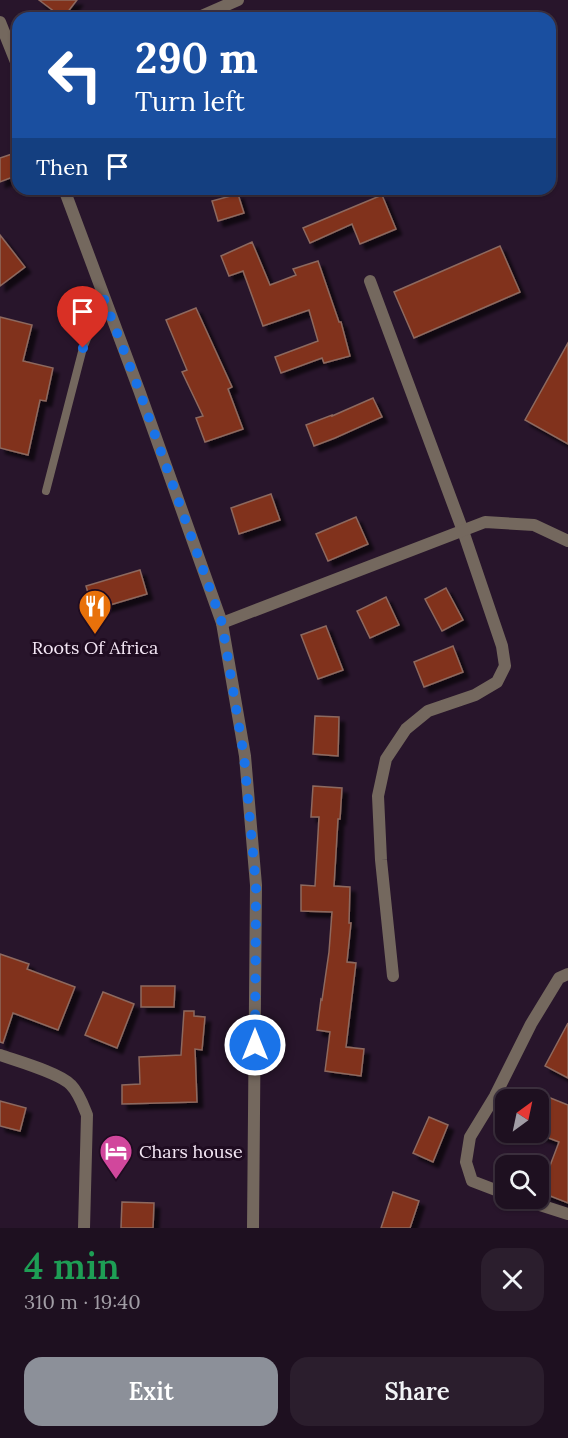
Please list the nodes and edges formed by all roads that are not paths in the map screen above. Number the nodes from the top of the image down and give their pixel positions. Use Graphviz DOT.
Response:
graph roads {
  1 [pos="238,0"];
  2 [pos="211,12"];
  3 [pos="0,22"];
  4 [pos="12,52"];
  5 [pos="66,195"];
  6 [pos="370,280"];
  7 [pos="104,299"];
  8 [pos="46,490"];
  9 [pos="463,531"];
  10 [pos="568,541"];
  11 [pos="222,623"];
  12 [pos="568,974"];
  13 [pos="393,976"];
  14 [pos="0,1055"];
  15 [pos="495,1190"];
  16 [pos="549,1208"];
  17 [pos="568,1214"];
  18 [pos="84,1228"];
  19 [pos="254,1228"];
  1 -- 2 [label="street"];
  3 -- 4 [label="street"];
  5 -- 7 [label="street"];
  6 -- 9 [label="street"];
  7 -- 8 [label="lane"];
  7 -- 11 [label="street"];
  9 -- 10 [label="street"];
  9 -- 11 [label="street"];
  9 -- 13 [label="street"];
  11 -- 19 [label="street"];
  12 -- 15 [label="street"];
  14 -- 18 [label="street"];
  16 -- 17 [label="street"];
}
